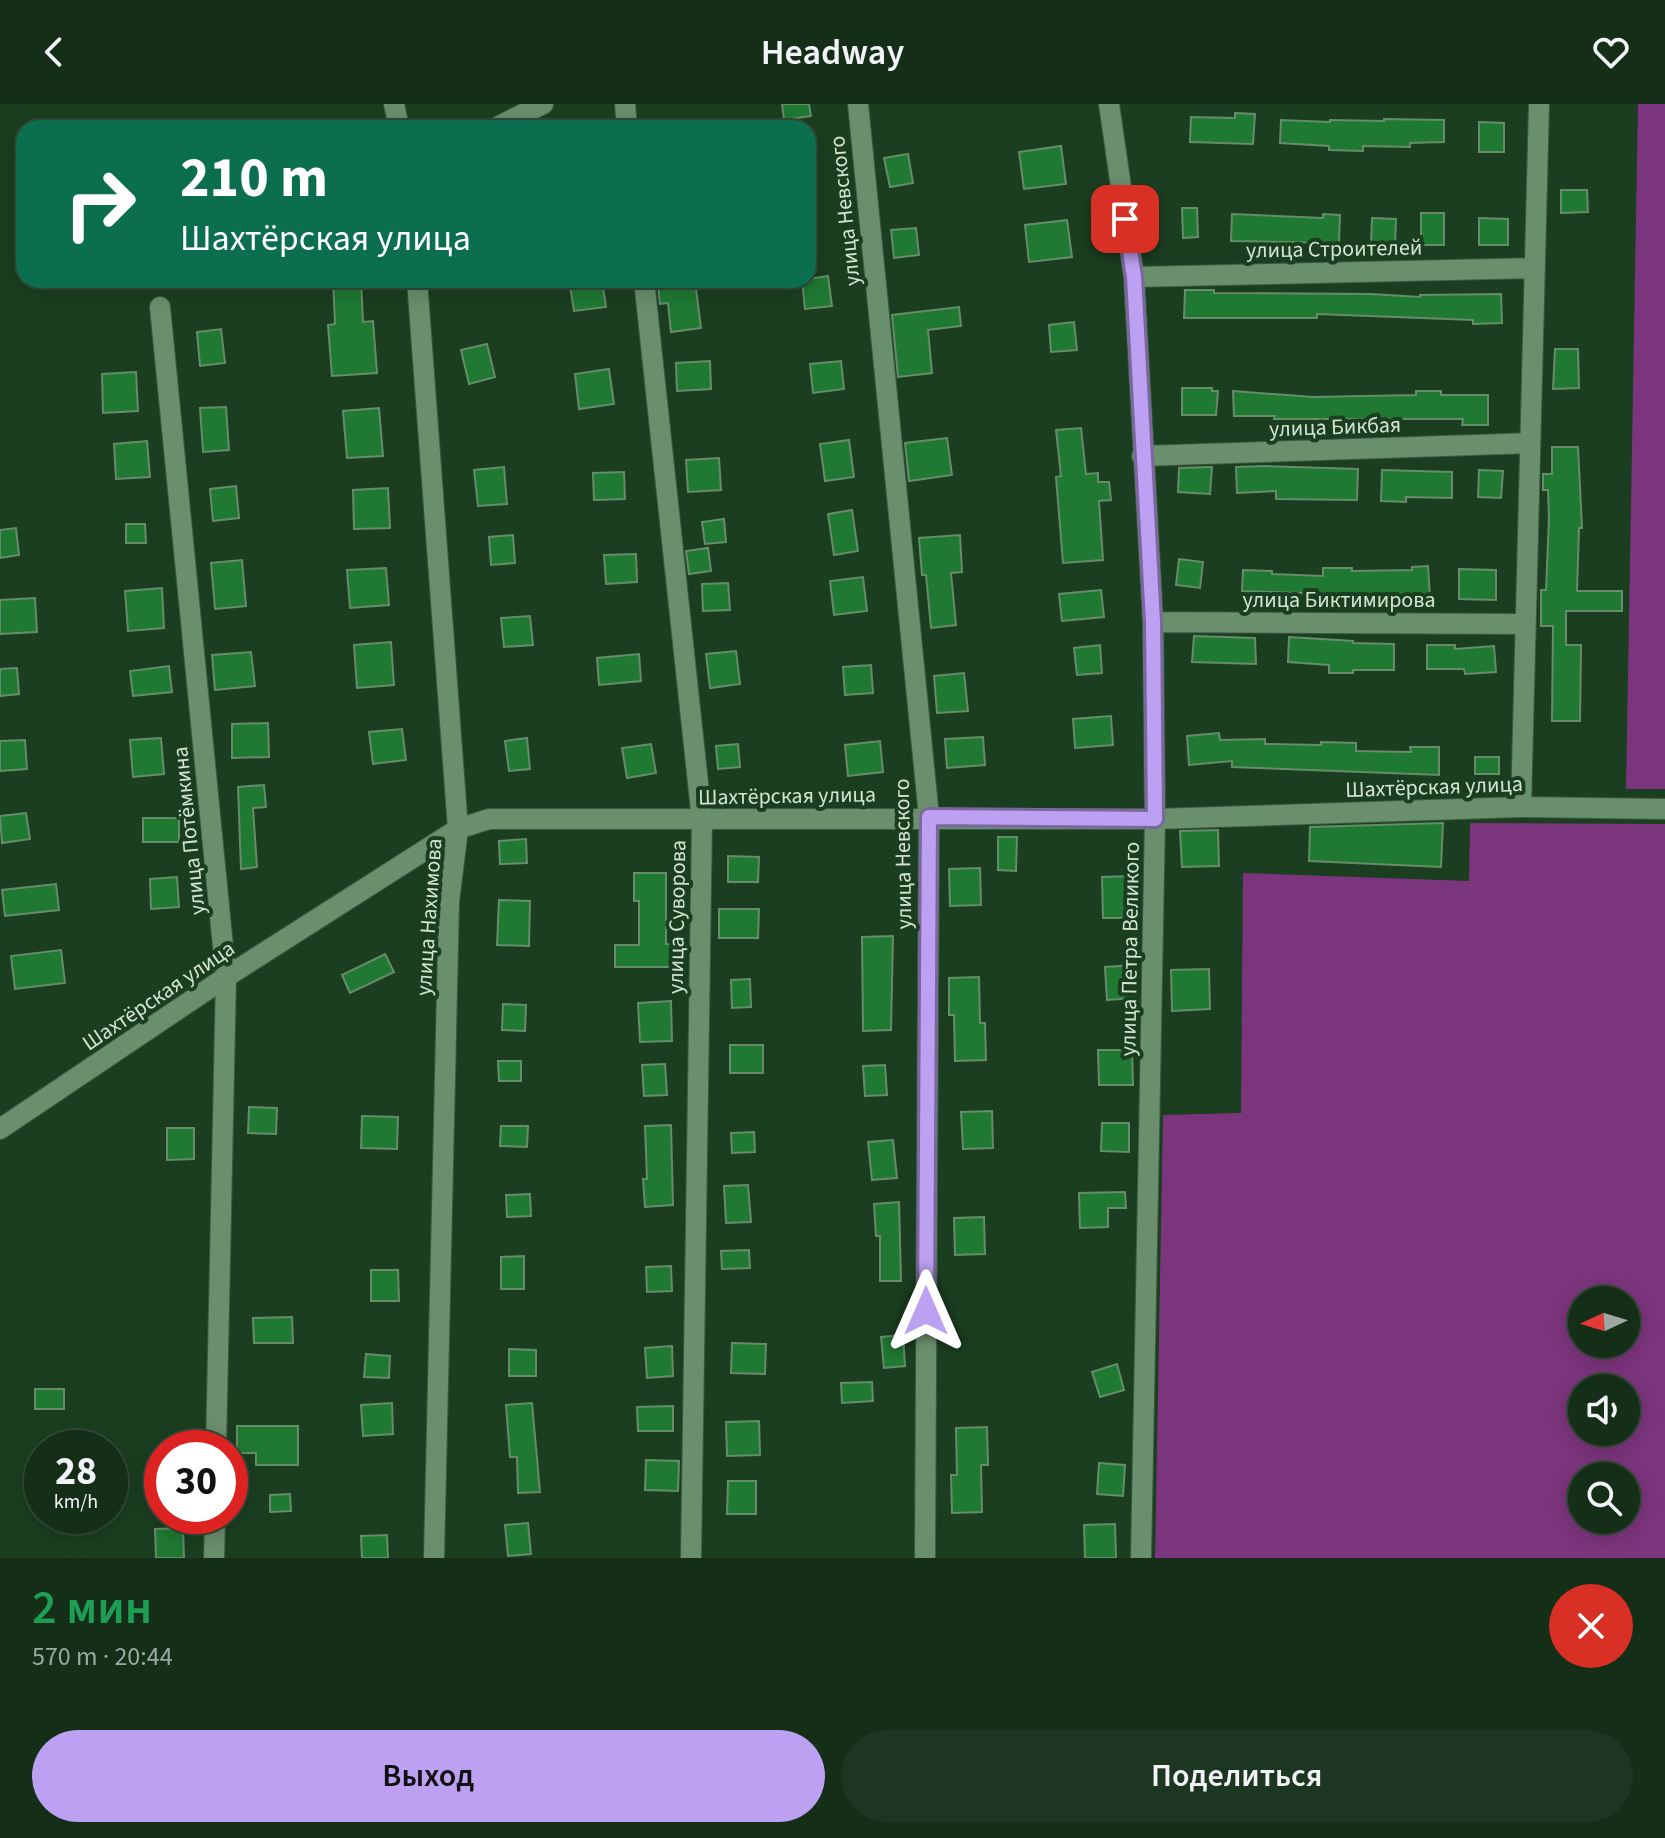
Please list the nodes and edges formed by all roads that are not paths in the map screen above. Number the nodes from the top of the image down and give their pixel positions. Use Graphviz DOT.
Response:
graph roads {
  1 [pos="543,104"];
  2 [pos="858,104"];
  3 [pos="1109,104"];
  4 [pos="1539,104"];
  5 [pos="511,120"];
  6 [pos="1535,268"];
  7 [pos="1134,277"];
  8 [pos="418,288"];
  9 [pos="645,288"];
  10 [pos="160,307"];
  11 [pos="1530,443"];
  12 [pos="1142,456"];
  13 [pos="1153,622"];
  14 [pos="1525,624"];
  15 [pos="1521,807"];
  16 [pos="1665,809"];
  17 [pos="929,817"];
  18 [pos="1155,819"];
  19 [pos="702,820"];
  20 [pos="458,829"];
  21 [pos="226,977"];
  22 [pos="0,1129"];
  23 [pos="216,1430"];
  24 [pos="215,1534"];
  25 [pos="214,1558"];
  26 [pos="434,1558"];
  27 [pos="691,1558"];
  28 [pos="925,1558"];
  29 [pos="1141,1558"];
  1 -- 5 [label="street"];
  2 -- 17 [label="street, улица Невского"];
  3 -- 7 [label="street, улица Петра Великого"];
  4 -- 6 [label="street"];
  6 -- 7 [label="street, улица Строителей"];
  6 -- 11 [label="street"];
  7 -- 12 [label="street, улица Петра Великого"];
  8 -- 20 [label="street, улица Нахимова"];
  9 -- 19 [label="street, улица Суворова"];
  10 -- 21 [label="street, улица Потёмкина"];
  11 -- 12 [label="street, улица Бикбая"];
  11 -- 14 [label="street"];
  12 -- 13 [label="street, улица Петра Великого"];
  13 -- 14 [label="street, улица Биктимирова"];
  13 -- 18 [label="street, улица Петра Великого"];
  14 -- 15 [label="street"];
  15 -- 16 [label="street, Шахтёрская улица"];
  15 -- 18 [label="street, Шахтёрская улица"];
  17 -- 18 [label="street, Шахтёрская улица"];
  17 -- 19 [label="street, Шахтёрская улица"];
  17 -- 28 [label="street, улица Невского"];
  18 -- 29 [label="street, улица Петра Великого"];
  19 -- 20 [label="street, Шахтёрская улица"];
  19 -- 27 [label="street, улица Суворова"];
  20 -- 21 [label="street, Шахтёрская улица"];
  20 -- 26 [label="street, улица Нахимова"];
  21 -- 22 [label="street, Шахтёрская улица"];
  21 -- 23 [label="street, улица Потёмкина"];
  24 -- 25 [label="street"];
}
